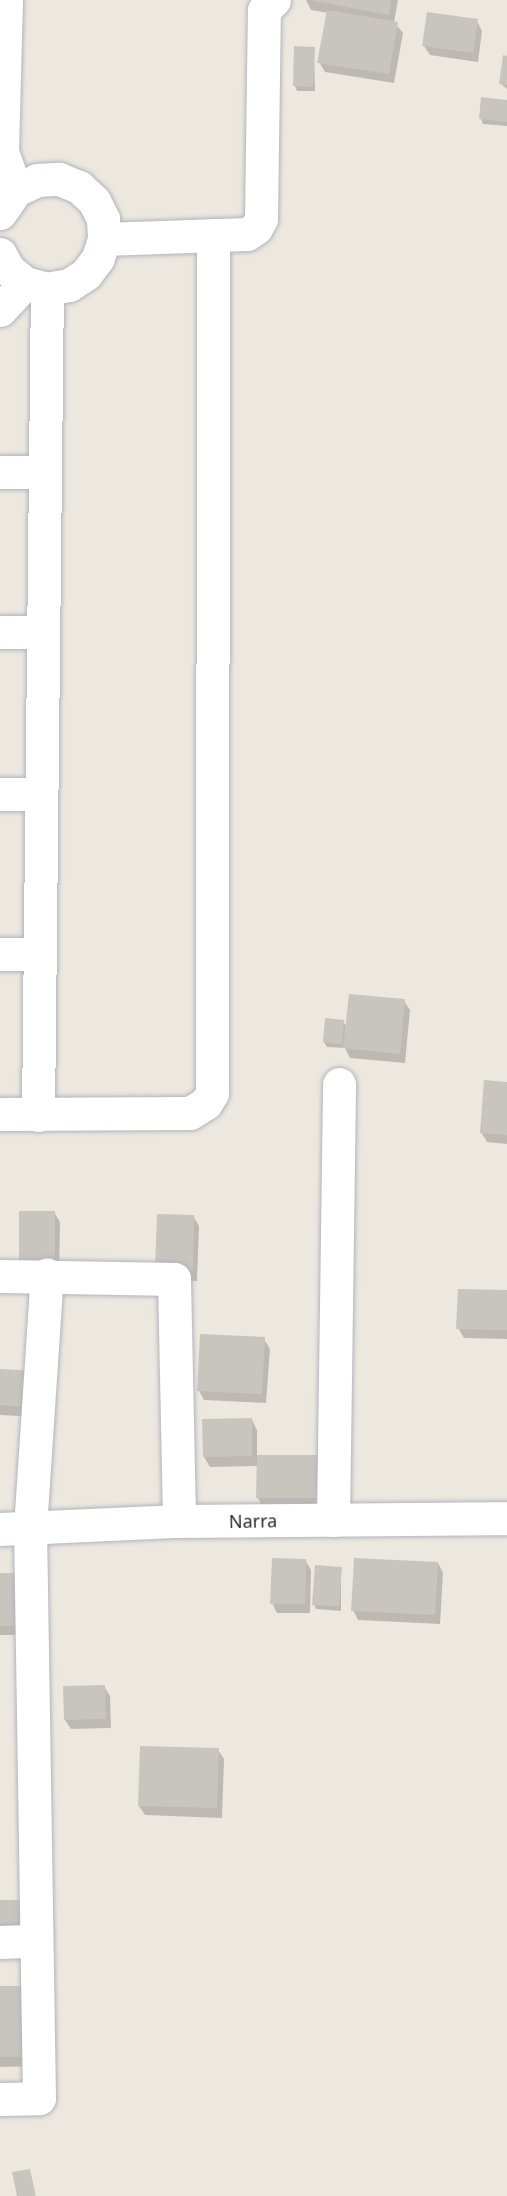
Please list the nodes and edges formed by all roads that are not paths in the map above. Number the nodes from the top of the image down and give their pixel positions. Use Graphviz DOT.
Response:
graph roads {
  1 [pos="6,0"];
  2 [pos="274,0"];
  3 [pos="1,152"];
  4 [pos="8,201"];
  5 [pos="213,235"];
  6 [pos="104,239"];
  7 [pos="0,254"];
  8 [pos="36,286"];
  9 [pos="0,310"];
  10 [pos="0,472"];
  11 [pos="45,472"];
  12 [pos="0,632"];
  13 [pos="43,632"];
  14 [pos="0,794"];
  15 [pos="41,794"];
  16 [pos="0,954"];
  17 [pos="40,954"];
  18 [pos="339,1084"];
  19 [pos="0,1114"];
  20 [pos="38,1114"];
  21 [pos="47,1275"];
  22 [pos="0,1276"];
  23 [pos="507,1518"];
  24 [pos="333,1520"];
  25 [pos="179,1521"];
  26 [pos="15,1529"];
  27 [pos="34,1941"];
  28 [pos="0,1942"];
  29 [pos="0,2099"];
  1 -- 3 [label="street"];
  2 -- 5 [label="street"];
  3 -- 4 [label="street"];
  4 -- 6 [label="street"];
  5 -- 6 [label="street"];
  5 -- 20 [label="street"];
  6 -- 8 [label="street"];
  7 -- 8 [label="street"];
  8 -- 9 [label="street"];
  8 -- 11 [label="street"];
  10 -- 11 [label="street"];
  11 -- 13 [label="street"];
  12 -- 13 [label="street"];
  13 -- 15 [label="street"];
  14 -- 15 [label="street"];
  15 -- 17 [label="street"];
  16 -- 17 [label="street"];
  17 -- 20 [label="street"];
  18 -- 24 [label="street"];
  19 -- 20 [label="street"];
  21 -- 22 [label="street"];
  21 -- 25 [label="street"];
  21 -- 26 [label="street"];
  23 -- 24 [label="street, Narra"];
  24 -- 25 [label="street, Narra"];
  25 -- 26 [label="street, Narra"];
  26 -- 27 [label="street"];
  27 -- 28 [label="street"];
  27 -- 29 [label="street"];
}
